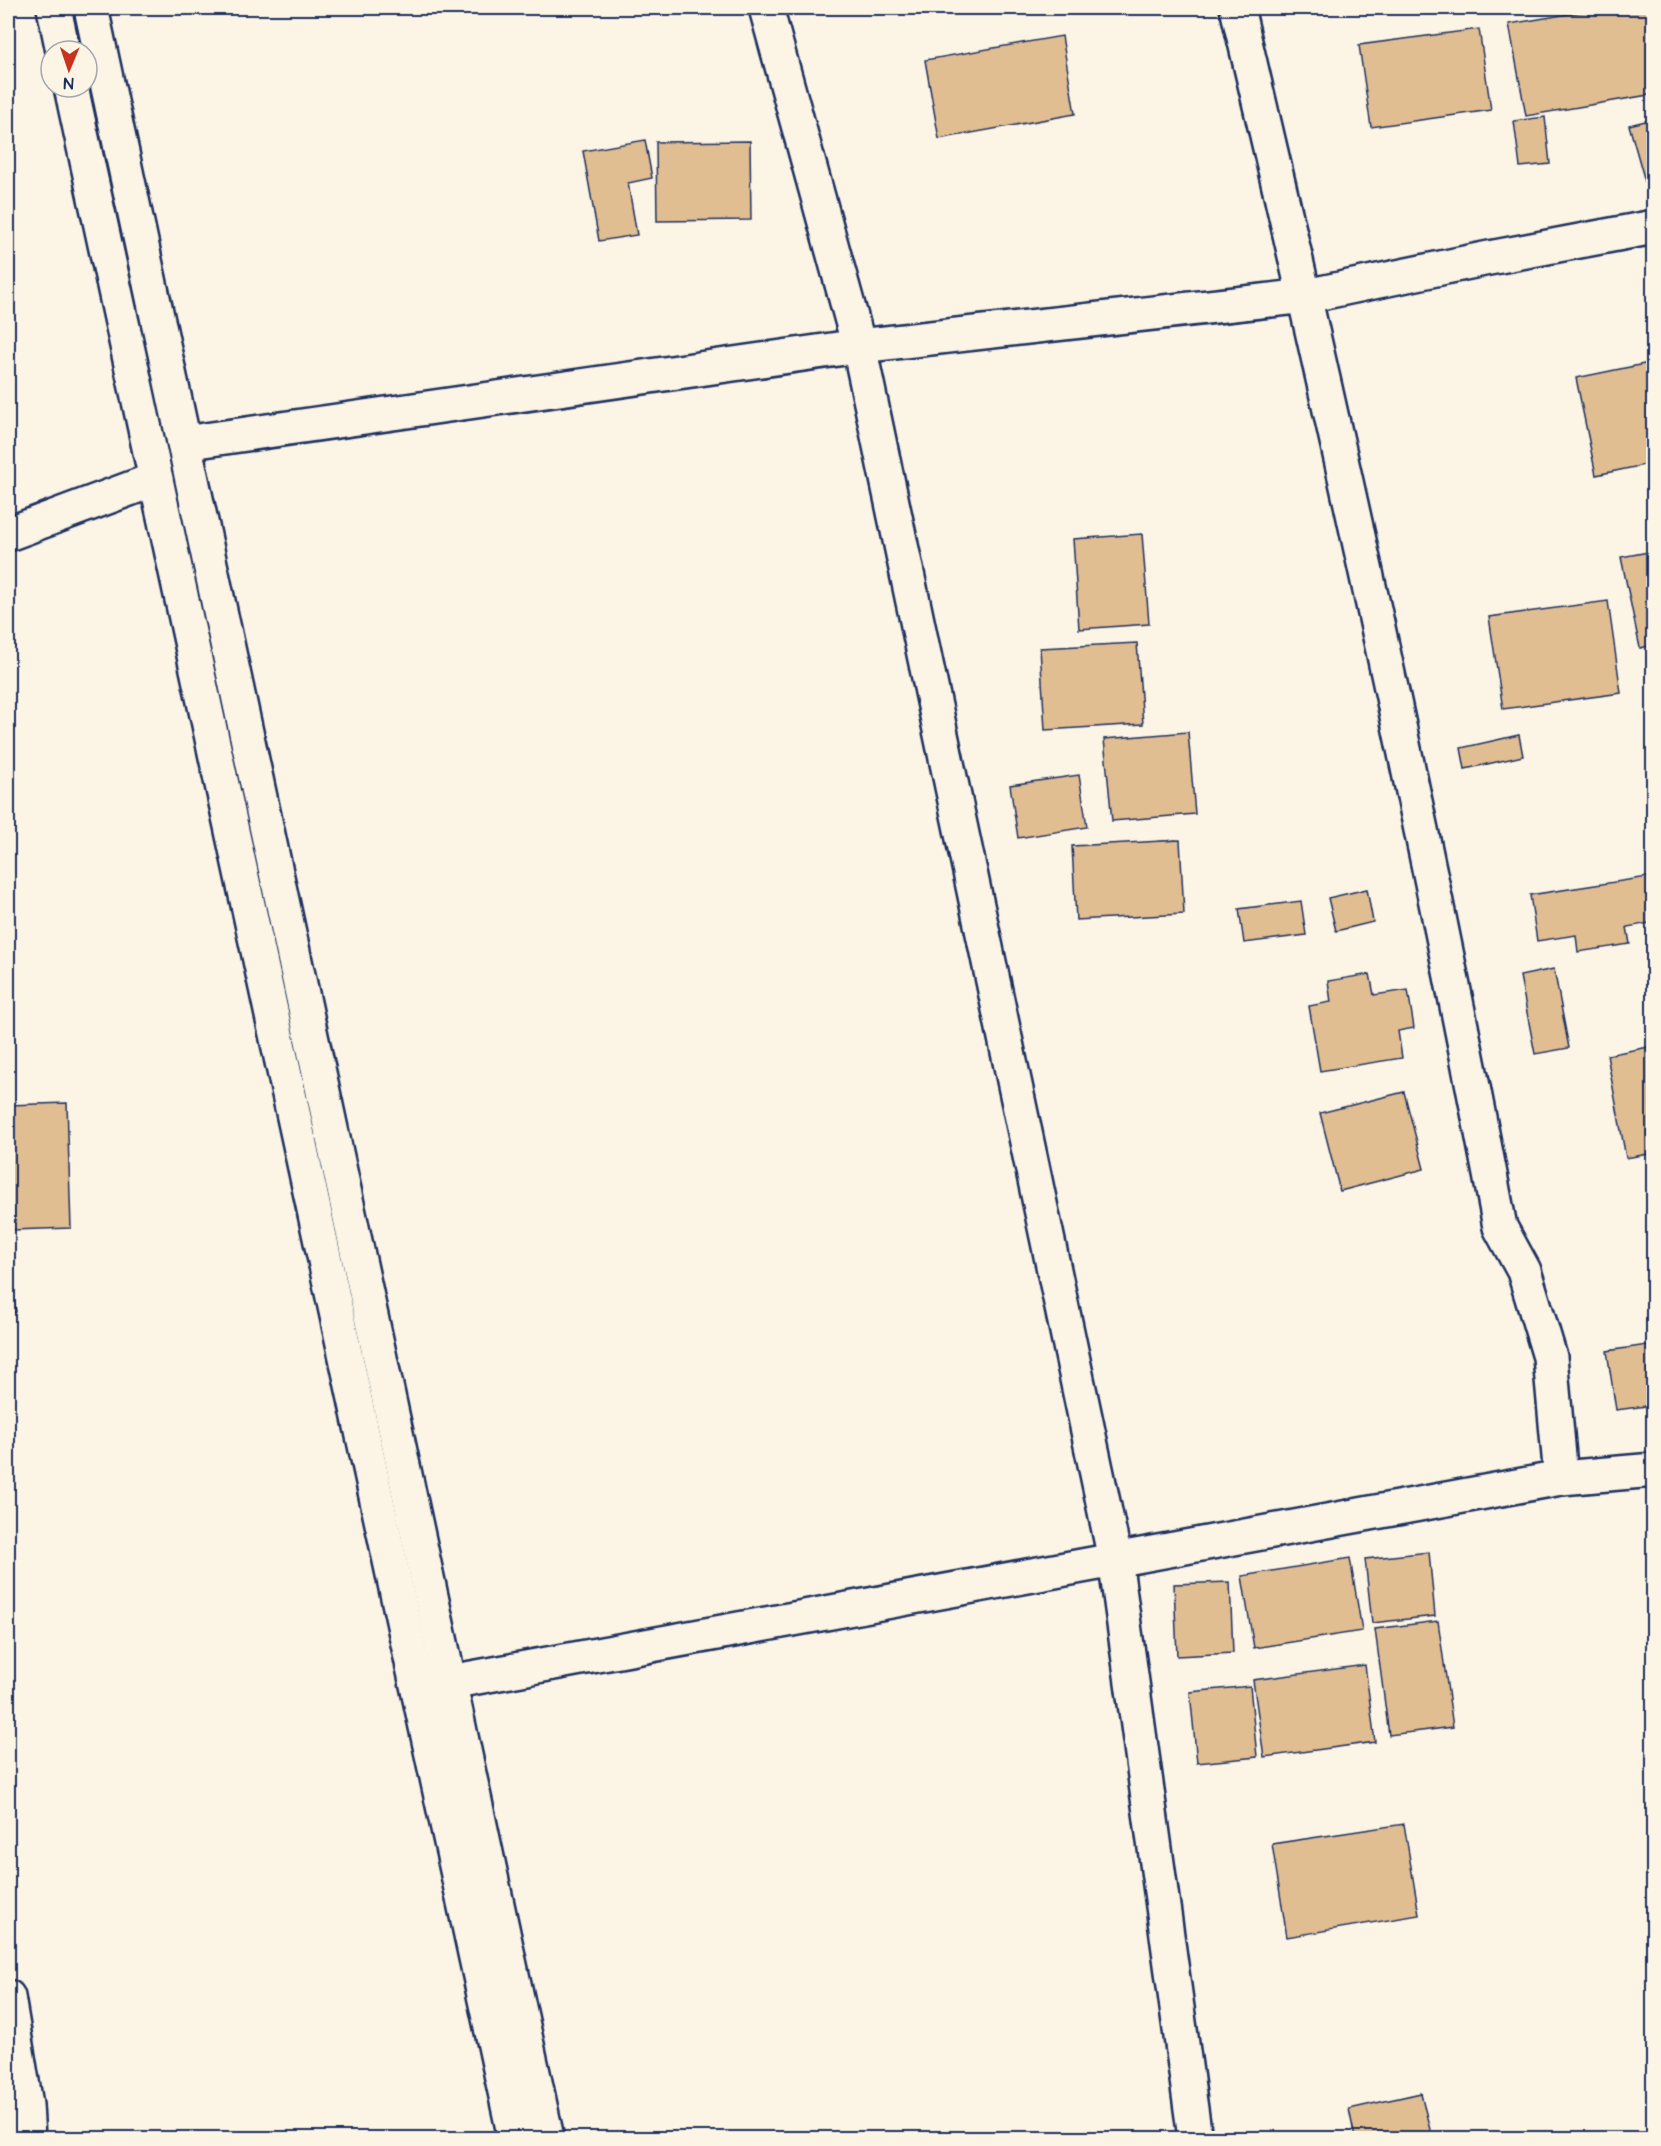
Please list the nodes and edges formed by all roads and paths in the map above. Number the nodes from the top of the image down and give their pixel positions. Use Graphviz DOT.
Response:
graph roads {
  1 [pos="54,8"];
  2 [pos="91,8"];
  3 [pos="766,8"];
  4 [pos="1237,8"];
  5 [pos="60,39"];
  6 [pos="74,99"];
  7 [pos="1653,227"];
  8 [pos="1306,296"];
  9 [pos="859,346"];
  10 [pos="184,442"];
  11 [pos="156,479"];
  12 [pos="8,534"];
  13 [pos="387,1468"];
  14 [pos="1653,1470"];
  15 [pos="1561,1478"];
  16 [pos="1114,1559"];
  17 [pos="450,1682"];
  18 [pos="8,1997"];
  19 [pos="28,2139"];
  20 [pos="514,2139"];
  21 [pos="547,2139"];
  22 [pos="1196,2139"];
  1 -- 5 [label="street"];
  2 -- 10 [label="street"];
  3 -- 9 [label="street"];
  4 -- 8 [label="street"];
  6 -- 11 [label="street"];
  7 -- 8 [label="street"];
  8 -- 9 [label="street"];
  8 -- 15 [label="street"];
  9 -- 10 [label="street"];
  9 -- 16 [label="street"];
  10 -- 13 [label="street"];
  11 -- 12 [label="street"];
  11 -- 13 [label="street"];
  13 -- 17 [label="street"];
  13 -- 20 [label="street"];
  14 -- 15 [label="street"];
  15 -- 16 [label="street"];
  16 -- 17 [label="street"];
  16 -- 22 [label="street"];
  17 -- 21 [label="street"];
  18 -- 19 [label="street"];
}
